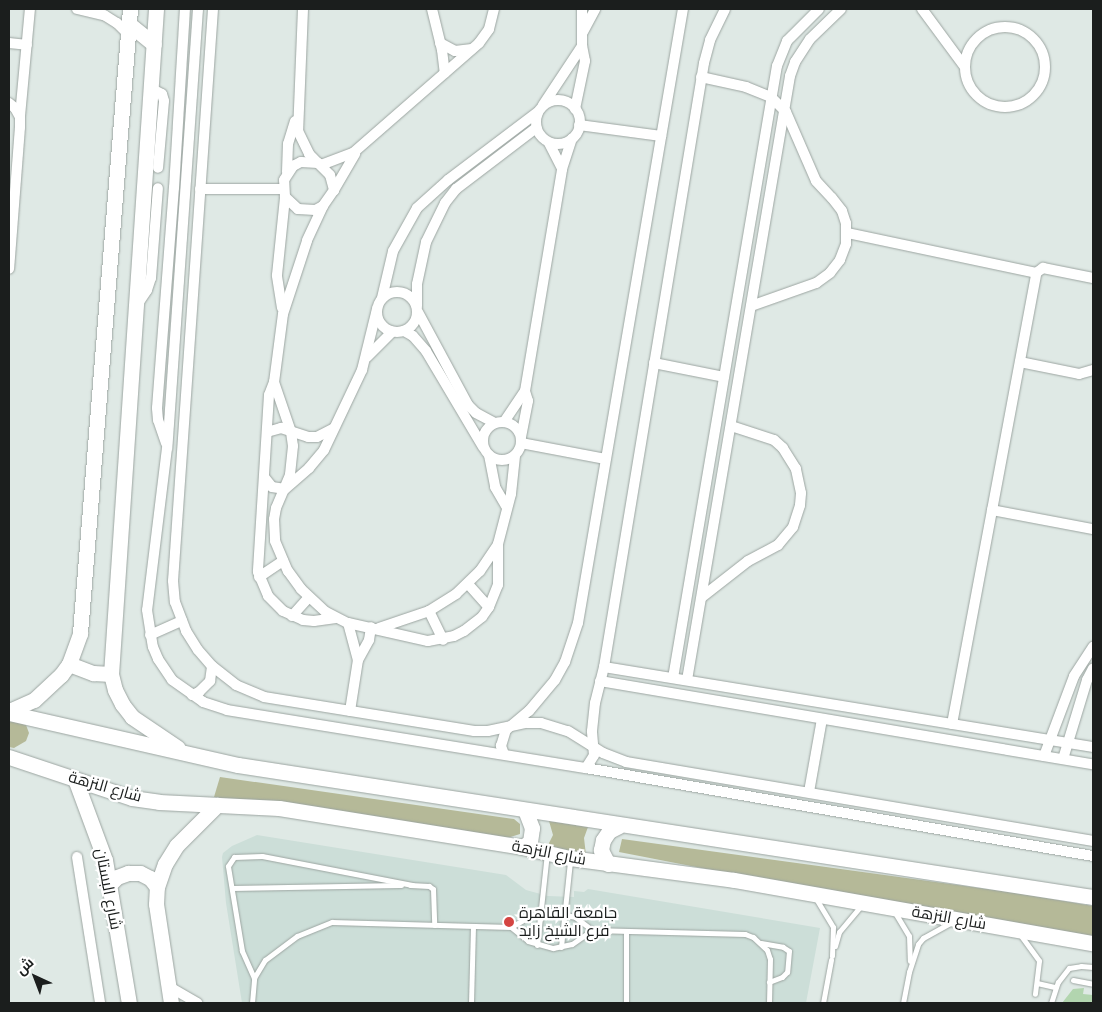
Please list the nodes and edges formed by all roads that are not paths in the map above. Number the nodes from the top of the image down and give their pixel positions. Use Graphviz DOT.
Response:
graph roads {
  1 [pos="30,9"];
  2 [pos="77,9"];
  3 [pos="82,9"];
  4 [pos="156,9"];
  5 [pos="185,9"];
  6 [pos="198,9"];
  7 [pos="213,9"];
  8 [pos="303,9"];
  9 [pos="432,9"];
  10 [pos="494,9"];
  11 [pos="582,9"];
  12 [pos="595,9"];
  13 [pos="683,9"];
  14 [pos="725,9"];
  15 [pos="820,9"];
  16 [pos="841,9"];
  17 [pos="922,9"];
  18 [pos="129,22"];
  19 [pos="582,33"];
  20 [pos="9,43"];
  21 [pos="440,43"];
  22 [pos="154,44"];
  23 [pos="27,45"];
  24 [pos="582,46"];
  25 [pos="473,49"];
  26 [pos="964,66"];
  27 [pos="445,73"];
  28 [pos="701,77"];
  29 [pos="771,97"];
  30 [pos="9,103"];
  31 [pos="540,109"];
  32 [pos="575,109"];
  33 [pos="786,112"];
  34 [pos="20,117"];
  35 [pos="297,118"];
  36 [pos="579,125"];
  37 [pos="536,128"];
  38 [pos="661,136"];
  39 [pos="572,139"];
  40 [pos="549,143"];
  41 [pos="362,146"];
  42 [pos="320,164"];
  43 [pos="152,168"];
  44 [pos="175,169"];
  45 [pos="562,169"];
  46 [pos="287,172"];
  47 [pos="448,180"];
  48 [pos="151,188"];
  49 [pos="174,188"];
  50 [pos="200,189"];
  51 [pos="456,189"];
  52 [pos="334,190"];
  53 [pos="284,193"];
  54 [pos="12,199"];
  55 [pos="322,206"];
  56 [pos="847,232"];
  57 [pos="9,269"];
  58 [pos="1036,273"];
  59 [pos="1093,278"];
  60 [pos="382,298"];
  61 [pos="751,306"];
  62 [pos="377,309"];
  63 [pos="417,309"];
  64 [pos="283,314"];
  65 [pos="404,331"];
  66 [pos="392,332"];
  67 [pos="366,358"];
  68 [pos="654,362"];
  69 [pos="1020,362"];
  70 [pos="1093,370"];
  71 [pos="724,377"];
  72 [pos="274,382"];
  73 [pos="453,389"];
  74 [pos="525,391"];
  75 [pos="500,422"];
  76 [pos="731,426"];
  77 [pos="333,429"];
  78 [pos="267,432"];
  79 [pos="291,432"];
  80 [pos="521,440"];
  81 [pos="167,448"];
  82 [pos="486,451"];
  83 [pos="515,456"];
  84 [pos="606,459"];
  85 [pos="264,477"];
  86 [pos="285,489"];
  87 [pos="506,506"];
  88 [pos="992,510"];
  89 [pos="1093,529"];
  90 [pos="498,544"];
  91 [pos="283,561"];
  92 [pos="259,577"];
  93 [pos="468,584"];
  94 [pos="309,596"];
  95 [pos="702,597"];
  96 [pos="489,607"];
  97 [pos="430,610"];
  98 [pos="292,616"];
  99 [pos="336,618"];
  100 [pos="182,620"];
  101 [pos="348,622"];
  102 [pos="374,628"];
  103 [pos="150,635"];
  104 [pos="443,640"];
  105 [pos="1093,646"];
  106 [pos="358,660"];
  107 [pos="69,664"];
  108 [pos="212,666"];
  109 [pos="604,667"];
  110 [pos="1093,668"];
  111 [pos="112,674"];
  112 [pos="673,678"];
  113 [pos="687,680"];
  114 [pos="600,681"];
  115 [pos="192,695"];
  116 [pos="350,711"];
  117 [pos="9,712"];
  118 [pos="822,719"];
  119 [pos="952,724"];
  120 [pos="513,725"];
  121 [pos="1050,740"];
  122 [pos="1068,743"];
  123 [pos="592,745"];
  124 [pos="1093,747"];
  125 [pos="187,754"];
  126 [pos="504,754"];
  127 [pos="1044,756"];
  128 [pos="9,757"];
  129 [pos="1064,759"];
  130 [pos="1093,764"];
  131 [pos="586,768"];
  132 [pos="75,779"];
  133 [pos="809,792"];
  134 [pos="217,805"];
  135 [pos="525,810"];
  136 [pos="619,826"];
  137 [pos="1093,841"];
  138 [pos="522,847"];
  139 [pos="547,853"];
  140 [pos="77,856"];
  141 [pos="1093,856"];
  142 [pos="570,858"];
  143 [pos="608,864"];
  144 [pos="109,884"];
  145 [pos="412,885"];
  146 [pos="157,887"];
  147 [pos="232,888"];
  148 [pos="813,894"];
  149 [pos="1093,897"];
  150 [pos="863,904"];
  151 [pos="892,909"];
  152 [pos="540,912"];
  153 [pos="564,913"];
  154 [pos="956,920"];
  155 [pos="434,925"];
  156 [pos="473,926"];
  157 [pos="511,928"];
  158 [pos="592,930"];
  159 [pos="1017,930"];
  160 [pos="626,931"];
  161 [pos="761,943"];
  162 [pos="1093,943"];
  163 [pos="538,945"];
  164 [pos="561,947"];
  165 [pos="831,960"];
  166 [pos="910,966"];
  167 [pos="1093,967"];
  168 [pos="254,978"];
  169 [pos="1073,980"];
  170 [pos="769,982"];
  171 [pos="1037,983"];
  172 [pos="1093,984"];
  173 [pos="168,986"];
  174 [pos="1055,987"];
  175 [pos="1036,994"];
  176 [pos="100,1003"];
  177 [pos="129,1003"];
  178 [pos="170,1003"];
  179 [pos="198,1003"];
  180 [pos="252,1003"];
  181 [pos="471,1003"];
  182 [pos="626,1003"];
  183 [pos="769,1003"];
  184 [pos="823,1003"];
  185 [pos="903,1003"];
  186 [pos="1051,1003"];
  1 -- 23 [label="street"];
  2 -- 3 [label="street"];
  3 -- 18 [label="street"];
  4 -- 22 [label="main road"];
  5 -- 44 [label="street"];
  6 -- 81 [label="street"];
  7 -- 50 [label="street"];
  8 -- 35 [label="street"];
  9 -- 21 [label="street"];
  10 -- 25 [label="street"];
  11 -- 19 [label="street"];
  12 -- 19 [label="street"];
  13 -- 38 [label="street"];
  14 -- 28 [label="street"];
  15 -- 29 [label="street"];
  16 -- 33 [label="street"];
  17 -- 26 [label="street"];
  18 -- 22 [label="main road"];
  18 -- 107 [label="main road"];
  19 -- 24 [label="street"];
  20 -- 23 [label="street"];
  21 -- 25 [label="street"];
  21 -- 27 [label="street"];
  22 -- 43 [label="main road"];
  23 -- 34 [label="street"];
  24 -- 31 [label="street"];
  24 -- 32 [label="street"];
  25 -- 27 [label="street"];
  26 -- 26 [label="street"];
  27 -- 41 [label="street"];
  28 -- 29 [label="street"];
  28 -- 68 [label="street"];
  29 -- 33 [label="street"];
  29 -- 71 [label="street"];
  30 -- 34 [label="street"];
  31 -- 32 [label="street"];
  31 -- 37 [label="street"];
  31 -- 47 [label="street"];
  32 -- 36 [label="street"];
  33 -- 56 [label="street"];
  33 -- 61 [label="street"];
  34 -- 54 [label="street"];
  35 -- 42 [label="street"];
  35 -- 46 [label="street"];
  36 -- 38 [label="street"];
  36 -- 39 [label="street"];
  37 -- 40 [label="street"];
  37 -- 51 [label="street"];
  38 -- 84 [label="street"];
  39 -- 40 [label="street"];
  39 -- 45 [label="street"];
  40 -- 45 [label="street"];
  41 -- 42 [label="street"];
  41 -- 52 [label="street"];
  42 -- 46 [label="street"];
  42 -- 52 [label="street"];
  43 -- 44 [label="street"];
  43 -- 48 [label="main road"];
  44 -- 49 [label="street"];
  45 -- 74 [label="street"];
  46 -- 53 [label="street"];
  47 -- 51 [label="street"];
  47 -- 60 [label="street"];
  48 -- 49 [label="street"];
  48 -- 111 [label="main road"];
  49 -- 81 [label="street"];
  50 -- 53 [label="street"];
  50 -- 100 [label="street"];
  51 -- 63 [label="street"];
  52 -- 55 [label="street"];
  53 -- 55 [label="street"];
  53 -- 64 [label="street"];
  54 -- 57 [label="street"];
  55 -- 64 [label="street"];
  56 -- 58 [label="street"];
  56 -- 61 [label="street"];
  58 -- 59 [label="street"];
  58 -- 69 [label="street"];
  60 -- 62 [label="street"];
  60 -- 63 [label="street"];
  61 -- 76 [label="street"];
  62 -- 66 [label="street"];
  62 -- 67 [label="street"];
  63 -- 65 [label="street"];
  63 -- 73 [label="street"];
  64 -- 72 [label="street"];
  65 -- 66 [label="street"];
  65 -- 73 [label="street"];
  66 -- 67 [label="street"];
  67 -- 77 [label="street"];
  68 -- 71 [label="street"];
  68 -- 109 [label="street"];
  69 -- 70 [label="street"];
  69 -- 88 [label="street"];
  71 -- 112 [label="street"];
  72 -- 78 [label="street"];
  72 -- 79 [label="street"];
  73 -- 75 [label="street"];
  73 -- 82 [label="street"];
  74 -- 75 [label="street"];
  74 -- 80 [label="street"];
  75 -- 80 [label="street"];
  75 -- 82 [label="street"];
  76 -- 95 [label="street"];
  76 -- 95 [label="street"];
  77 -- 79 [label="street"];
  77 -- 86 [label="street"];
  78 -- 79 [label="street"];
  78 -- 85 [label="street"];
  79 -- 86 [label="street"];
  80 -- 83 [label="street"];
  80 -- 84 [label="street"];
  81 -- 103 [label="street"];
  82 -- 83 [label="street"];
  82 -- 87 [label="street"];
  83 -- 87 [label="street"];
  84 -- 120 [label="street"];
  85 -- 86 [label="street"];
  85 -- 92 [label="street"];
  86 -- 91 [label="street"];
  87 -- 90 [label="street"];
  88 -- 89 [label="street"];
  88 -- 119 [label="street"];
  90 -- 93 [label="street"];
  90 -- 96 [label="street"];
  91 -- 92 [label="street"];
  91 -- 94 [label="street"];
  92 -- 98 [label="street"];
  93 -- 96 [label="street"];
  93 -- 97 [label="street"];
  94 -- 98 [label="street"];
  94 -- 99 [label="street"];
  95 -- 113 [label="street"];
  96 -- 104 [label="street"];
  97 -- 102 [label="street"];
  97 -- 104 [label="street"];
  98 -- 99 [label="street"];
  99 -- 101 [label="street"];
  100 -- 103 [label="street"];
  100 -- 108 [label="street"];
  101 -- 102 [label="street"];
  101 -- 106 [label="street"];
  102 -- 104 [label="street"];
  102 -- 106 [label="street"];
  103 -- 115 [label="street"];
  105 -- 121 [label="street"];
  106 -- 116 [label="street"];
  107 -- 111 [label="main road"];
  107 -- 117 [label="main road"];
  108 -- 115 [label="street"];
  108 -- 116 [label="street"];
  109 -- 112 [label="street"];
  109 -- 114 [label="street"];
  110 -- 122 [label="street"];
  111 -- 125 [label="main road"];
  112 -- 113 [label="street"];
  113 -- 119 [label="street"];
  114 -- 118 [label="street"];
  114 -- 123 [label="street"];
  115 -- 126 [label="street"];
  116 -- 120 [label="street"];
  117 -- 125 [label="main road"];
  118 -- 127 [label="street"];
  118 -- 133 [label="street"];
  119 -- 121 [label="street"];
  120 -- 123 [label="street"];
  120 -- 126 [label="street"];
  121 -- 122 [label="street"];
  121 -- 127 [label="street"];
  122 -- 124 [label="street"];
  122 -- 129 [label="street"];
  123 -- 131 [label="street"];
  123 -- 133 [label="street"];
  125 -- 135 [label="main road"];
  126 -- 131 [label="street"];
  127 -- 129 [label="street"];
  128 -- 132 [label="main road, شارع النزهة"];
  129 -- 130 [label="street"];
  131 -- 141 [label="street"];
  132 -- 134 [label="main road, شارع النزهة"];
  132 -- 144 [label="main road, شارع البستان"];
  133 -- 137 [label="street"];
  134 -- 138 [label="main road, شارع النزهة"];
  134 -- 146 [label="main road"];
  135 -- 136 [label="main road"];
  135 -- 138 [label="main road"];
  136 -- 143 [label="main road"];
  136 -- 149 [label="main road"];
  138 -- 139 [label="main road, شارع النزهة"];
  139 -- 142 [label="main road, شارع النزهة"];
  139 -- 152 [label="lane"];
  140 -- 176 [label="street"];
  142 -- 143 [label="main road, شارع النزهة"];
  142 -- 153 [label="lane"];
  143 -- 148 [label="main road, شارع النزهة"];
  144 -- 146 [label="main road"];
  144 -- 177 [label="main road, شارع البستان"];
  145 -- 147 [label="lane"];
  145 -- 147 [label="lane"];
  145 -- 155 [label="lane"];
  146 -- 173 [label="main road"];
  147 -- 168 [label="lane"];
  148 -- 150 [label="main road, شارع النزهة"];
  148 -- 150 [label="lane"];
  150 -- 151 [label="main road, شارع النزهة"];
  151 -- 154 [label="main road, شارع النزهة"];
  151 -- 166 [label="lane"];
  152 -- 153 [label="lane"];
  152 -- 157 [label="lane"];
  152 -- 163 [label="lane"];
  153 -- 158 [label="lane"];
  153 -- 164 [label="lane"];
  154 -- 159 [label="main road, شارع النزهة"];
  154 -- 166 [label="lane"];
  155 -- 156 [label="lane"];
  155 -- 168 [label="lane"];
  156 -- 157 [label="lane"];
  156 -- 181 [label="lane"];
  157 -- 163 [label="lane"];
  158 -- 160 [label="lane"];
  158 -- 164 [label="lane"];
  159 -- 162 [label="main road, شارع النزهة"];
  159 -- 171 [label="lane"];
  160 -- 161 [label="lane"];
  160 -- 182 [label="lane"];
  161 -- 170 [label="lane"];
  161 -- 170 [label="lane"];
  163 -- 164 [label="lane"];
  165 -- 184 [label="lane"];
  166 -- 185 [label="lane"];
  167 -- 174 [label="lane"];
  168 -- 180 [label="lane"];
  169 -- 172 [label="lane"];
  170 -- 183 [label="lane"];
  171 -- 174 [label="lane"];
  171 -- 175 [label="lane"];
  173 -- 178 [label="main road"];
  173 -- 179 [label="street"];
  174 -- 186 [label="lane"];
}
